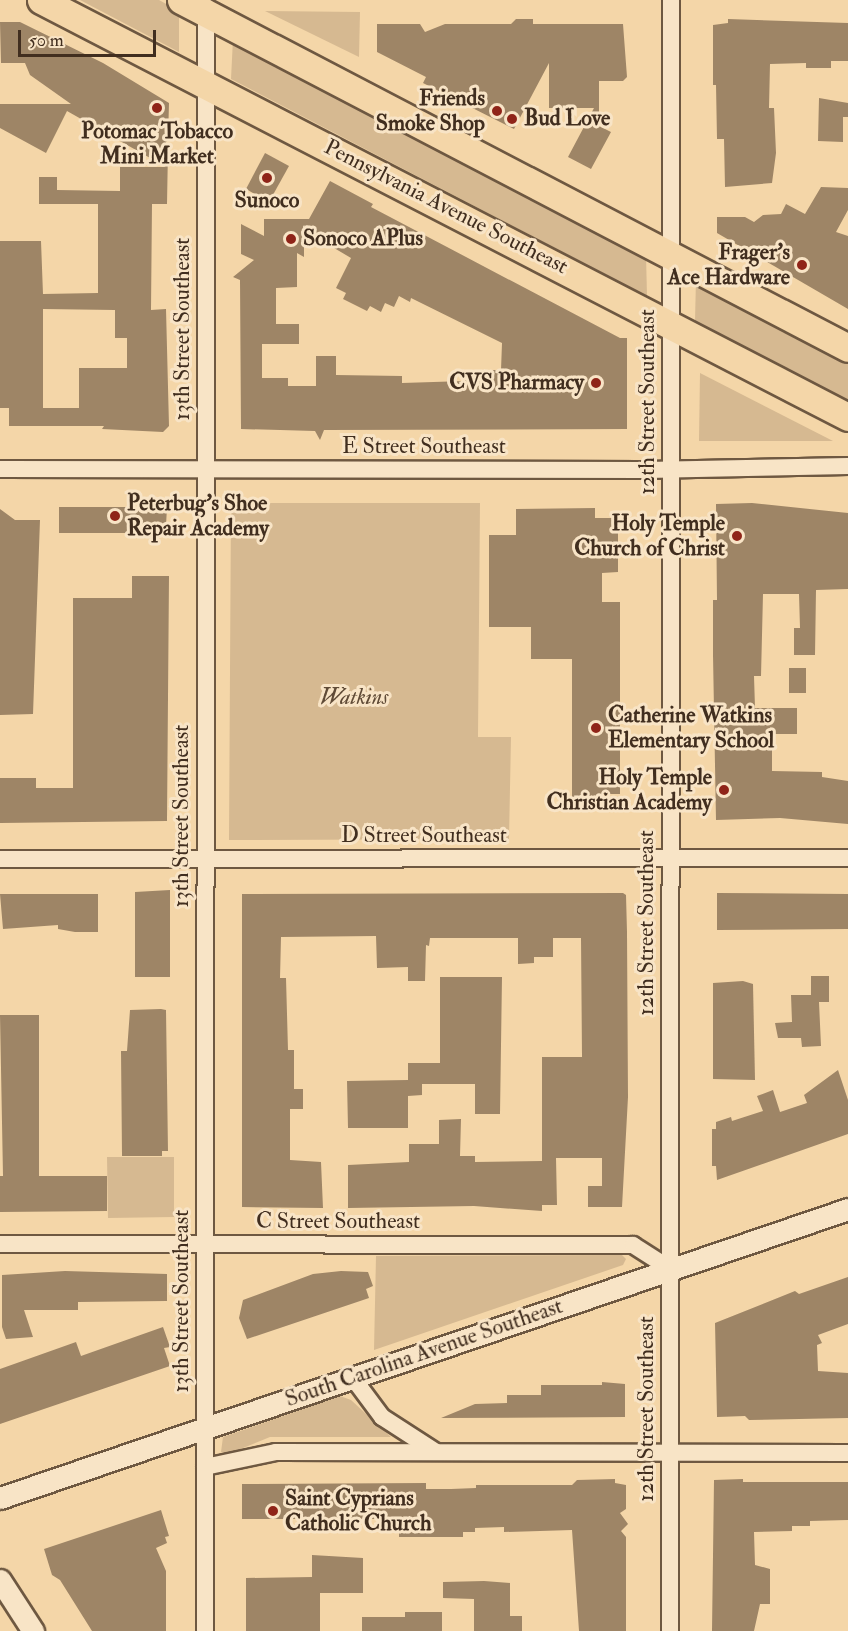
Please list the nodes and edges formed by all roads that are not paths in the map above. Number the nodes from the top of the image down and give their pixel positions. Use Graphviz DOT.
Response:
graph roads {
  1 [pos="41,0"];
  2 [pos="181,0"];
  3 [pos="671,0"];
  4 [pos="209,4"];
  5 [pos="206,82"];
  6 [pos="670,255"];
  7 [pos="670,324"];
  8 [pos="848,348"];
  9 [pos="848,417"];
  10 [pos="848,466"];
  11 [pos="0,469"];
  12 [pos="205,469"];
  13 [pos="671,469"];
  14 [pos="670,858"];
  15 [pos="848,858"];
  16 [pos="0,859"];
  17 [pos="205,859"];
  18 [pos="848,1209"];
  19 [pos="0,1244"];
  20 [pos="205,1244"];
  21 [pos="669,1268"];
  22 [pos="353,1378"];
  23 [pos="205,1428"];
  24 [pos="437,1453"];
  25 [pos="670,1453"];
  26 [pos="848,1453"];
  27 [pos="205,1467"];
  28 [pos="0,1498"];
  29 [pos="0,1580"];
  30 [pos="33,1631"];
  31 [pos="206,1631"];
  32 [pos="670,1631"];
  1 -- 5 [label="main road, Pennsylvania Avenue Southeast"];
  2 -- 4 [label="main road"];
  3 -- 6 [label="street, 12th Street Southeast"];
  4 -- 5 [label="street, 13th Street Southeast"];
  4 -- 6 [label="main road"];
  5 -- 7 [label="main road, Pennsylvania Avenue Southeast"];
  5 -- 12 [label="street, 13th Street Southeast"];
  6 -- 7 [label="street, 12th Street Southeast"];
  6 -- 8 [label="main road"];
  7 -- 9 [label="main road, Pennsylvania Avenue Southeast"];
  7 -- 13 [label="street, 12th Street Southeast"];
  10 -- 13 [label="street, E Street Southeast"];
  11 -- 12 [label="street, E Street Southeast"];
  12 -- 13 [label="street, E Street Southeast"];
  12 -- 17 [label="street, 13th Street Southeast"];
  13 -- 14 [label="street, 12th Street Southeast"];
  14 -- 15 [label="street, D Street Southeast"];
  14 -- 17 [label="street, D Street Southeast"];
  14 -- 21 [label="street, 12th Street Southeast"];
  16 -- 17 [label="street, D Street Southeast"];
  17 -- 20 [label="street, 13th Street Southeast"];
  18 -- 21 [label="street, South Carolina Avenue Southeast"];
  19 -- 20 [label="street, C Street Southeast"];
  20 -- 21 [label="street, C Street Southeast"];
  20 -- 23 [label="street, 13th Street Southeast"];
  21 -- 22 [label="street, South Carolina Avenue Southeast"];
  21 -- 25 [label="street, 12th Street Southeast"];
  22 -- 23 [label="street, South Carolina Avenue Southeast"];
  22 -- 24 [label="street"];
  23 -- 27 [label="street, 13th Street Southeast"];
  23 -- 28 [label="street, South Carolina Avenue Southeast"];
  24 -- 25 [label="street"];
  24 -- 27 [label="street"];
  25 -- 26 [label="street"];
  25 -- 32 [label="street, 12th Street Southeast"];
  27 -- 31 [label="street, 13th Street Southeast"];
  29 -- 30 [label="street"];
}
